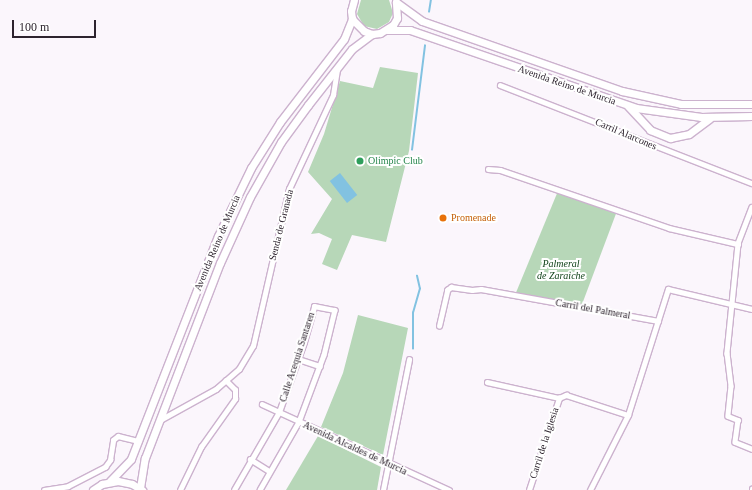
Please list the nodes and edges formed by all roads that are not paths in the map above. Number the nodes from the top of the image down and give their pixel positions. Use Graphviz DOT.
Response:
graph roads {
  1 [pos="354,0"];
  2 [pos="396,1"];
  3 [pos="352,19"];
  4 [pos="387,30"];
  5 [pos="372,34"];
  6 [pos="337,67"];
  7 [pos="500,85"];
  8 [pos="624,104"];
  9 [pos="691,104"];
  10 [pos="752,104"];
  11 [pos="752,116"];
  12 [pos="702,117"];
  13 [pos="712,118"];
  14 [pos="696,128"];
  15 [pos="488,169"];
  16 [pos="752,183"];
  17 [pos="752,207"];
  18 [pos="738,244"];
  19 [pos="733,304"];
  20 [pos="752,309"];
  21 [pos="658,321"];
  22 [pos="439,326"];
  23 [pos="298,359"];
  24 [pos="410,360"];
  25 [pos="320,366"];
  26 [pos="226,381"];
  27 [pos="487,382"];
  28 [pos="559,398"];
  29 [pos="262,404"];
  30 [pos="278,412"];
  31 [pos="628,415"];
  32 [pos="159,420"];
  33 [pos="299,422"];
  34 [pos="138,441"];
  35 [pos="752,449"];
  36 [pos="250,460"];
  37 [pos="388,464"];
  38 [pos="269,471"];
  39 [pos="110,481"];
  40 [pos="141,489"];
  41 [pos="44,490"];
  42 [pos="93,490"];
  43 [pos="180,490"];
  44 [pos="234,490"];
  45 [pos="260,490"];
  46 [pos="383,490"];
  47 [pos="449,490"];
  48 [pos="529,490"];
  49 [pos="590,490"];
  1 -- 3 [label="main road, Avenida Reino de Murcia"];
  2 -- 4 [label="main road"];
  2 -- 9 [label="main road, Avenida Reino de Murcia"];
  3 -- 5 [label="main road"];
  3 -- 34 [label="main road, Avenida Reino de Murcia"];
  4 -- 5 [label="main road, Avenida Reino de Murcia"];
  4 -- 8 [label="main road, Avenida Reino de Murcia"];
  5 -- 6 [label="main road, Avenida Reino de Murcia"];
  6 -- 26 [label="street, Senda de Granada"];
  6 -- 32 [label="main road, Avenida Reino de Murcia"];
  7 -- 16 [label="street, Carril Alarcones"];
  8 -- 12 [label="main road, Avenida Reino de Murcia"];
  8 -- 14 [label="main road"];
  9 -- 10 [label="main road, Avenida Reino de Murcia"];
  9 -- 12 [label="main road"];
  11 -- 13 [label="main road, Avenida Reino de Murcia"];
  12 -- 13 [label="main road, Avenida Reino de Murcia"];
  12 -- 14 [label="main road"];
  13 -- 14 [label="main road"];
  15 -- 18 [label="street"];
  17 -- 18 [label="street"];
  18 -- 19 [label="street"];
  19 -- 20 [label="street"];
  19 -- 21 [label="street"];
  19 -- 35 [label="street"];
  21 -- 22 [label="street, Carril del Palmeral"];
  21 -- 31 [label="street"];
  23 -- 25 [label="street"];
  23 -- 25 [label="street, Calle Acequia Santaren"];
  23 -- 30 [label="street, Calle Acequia Santaren"];
  24 -- 37 [label="street"];
  25 -- 33 [label="street"];
  26 -- 32 [label="street, Senda de Granada"];
  26 -- 43 [label="street"];
  27 -- 28 [label="street"];
  28 -- 31 [label="street, Carril de la Iglesia"];
  28 -- 48 [label="street, Carril de la Iglesia"];
  29 -- 30 [label="street, Avenida Alcaldes de Murcia"];
  30 -- 33 [label="street, Avenida Alcaldes de Murcia"];
  30 -- 36 [label="street, Calle Acequia Santaren"];
  31 -- 49 [label="street"];
  32 -- 40 [label="main road, Avenida Reino de Murcia"];
  33 -- 37 [label="street, Avenida Alcaldes de Murcia"];
  33 -- 38 [label="street"];
  34 -- 39 [label="main road, Avenida Reino de Murcia"];
  34 -- 41 [label="street"];
  36 -- 38 [label="street"];
  36 -- 44 [label="street, Calle Acequia Santaren"];
  37 -- 46 [label="street"];
  37 -- 47 [label="street, Avenida Alcaldes de Murcia"];
  38 -- 45 [label="street"];
  39 -- 40 [label="main road"];
  39 -- 42 [label="main road, Avenida Reino de Murcia"];
}
